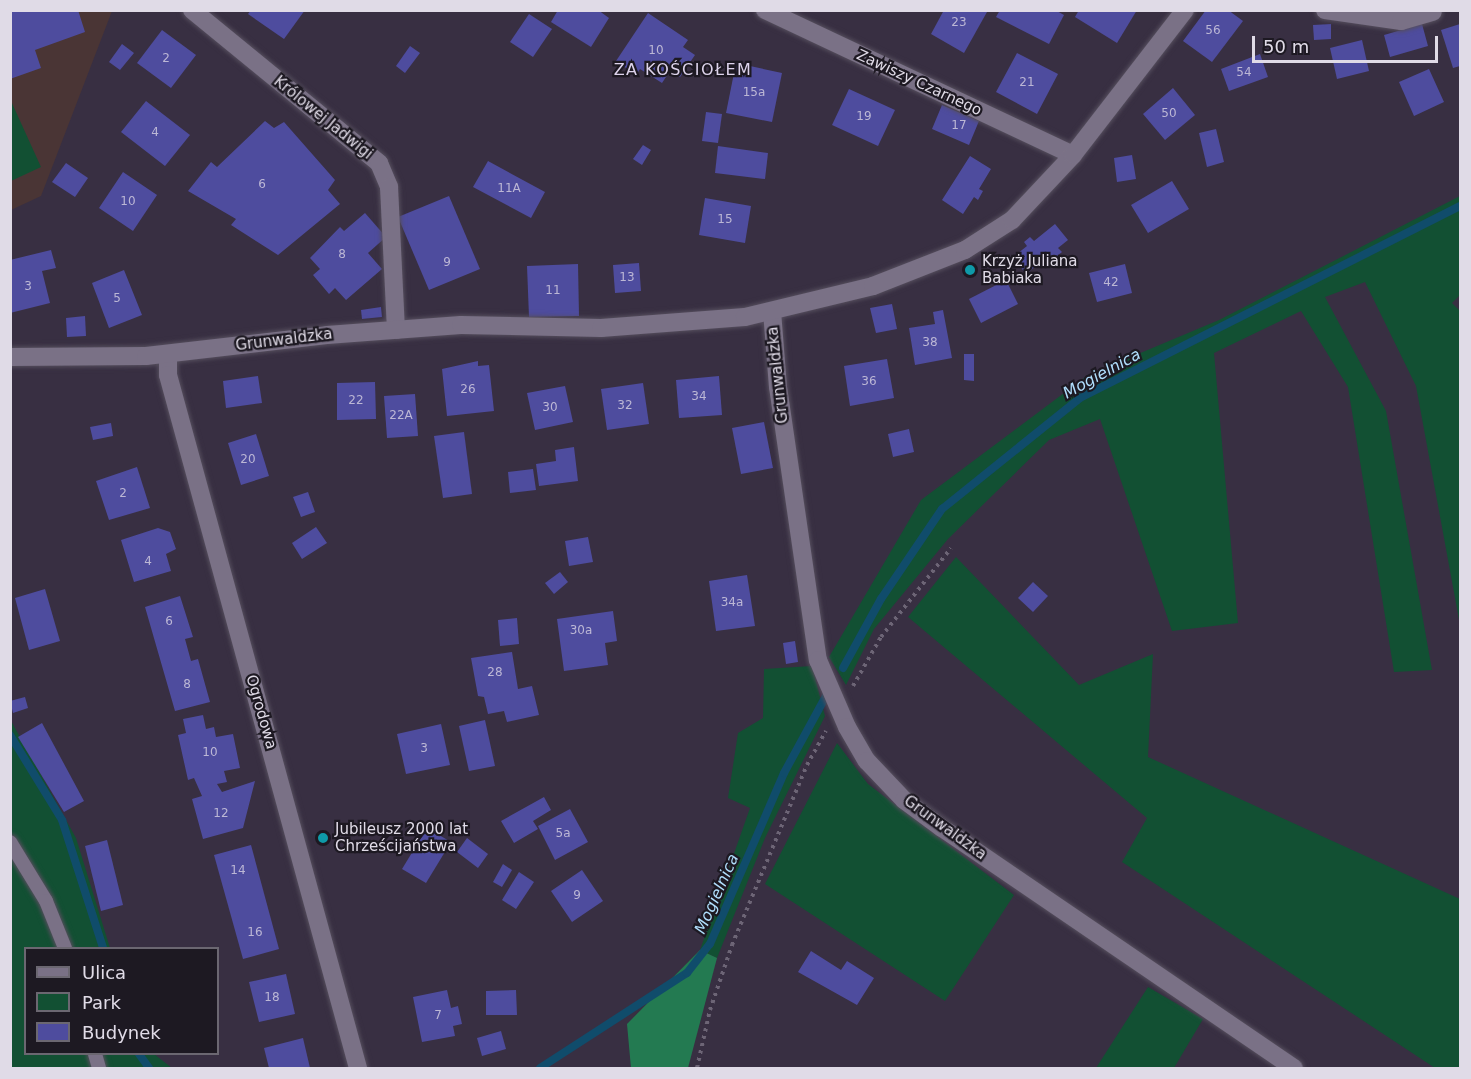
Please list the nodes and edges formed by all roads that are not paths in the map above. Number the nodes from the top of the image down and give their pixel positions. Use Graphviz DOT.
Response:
graph roads {
  1 [pos="192,10"];
  2 [pos="765,10"];
  3 [pos="1185,10"];
  4 [pos="1325,10"];
  5 [pos="1433,12"];
  6 [pos="1074,155"];
  7 [pos="772,312"];
  8 [pos="396,330"];
  9 [pos="168,354"];
  10 [pos="10,357"];
  11 [pos="10,842"];
  12 [pos="65,947"];
  13 [pos="358,1068"];
  14 [pos="1294,1068"];
  1 -- 8 [label="street, Królowej Jadwigi"];
  2 -- 6 [label="street, Zawiszy Czarnego"];
  3 -- 6 [label="street, Grunwaldzka"];
  4 -- 5 [label="street"];
  6 -- 7 [label="street, Grunwaldzka"];
  7 -- 8 [label="street, Grunwaldzka"];
  7 -- 14 [label="street, Grunwaldzka"];
  8 -- 9 [label="street, Grunwaldzka"];
  9 -- 10 [label="street, Grunwaldzka"];
  9 -- 13 [label="street, Ogrodowa"];
  11 -- 12 [label="lane"];
}
